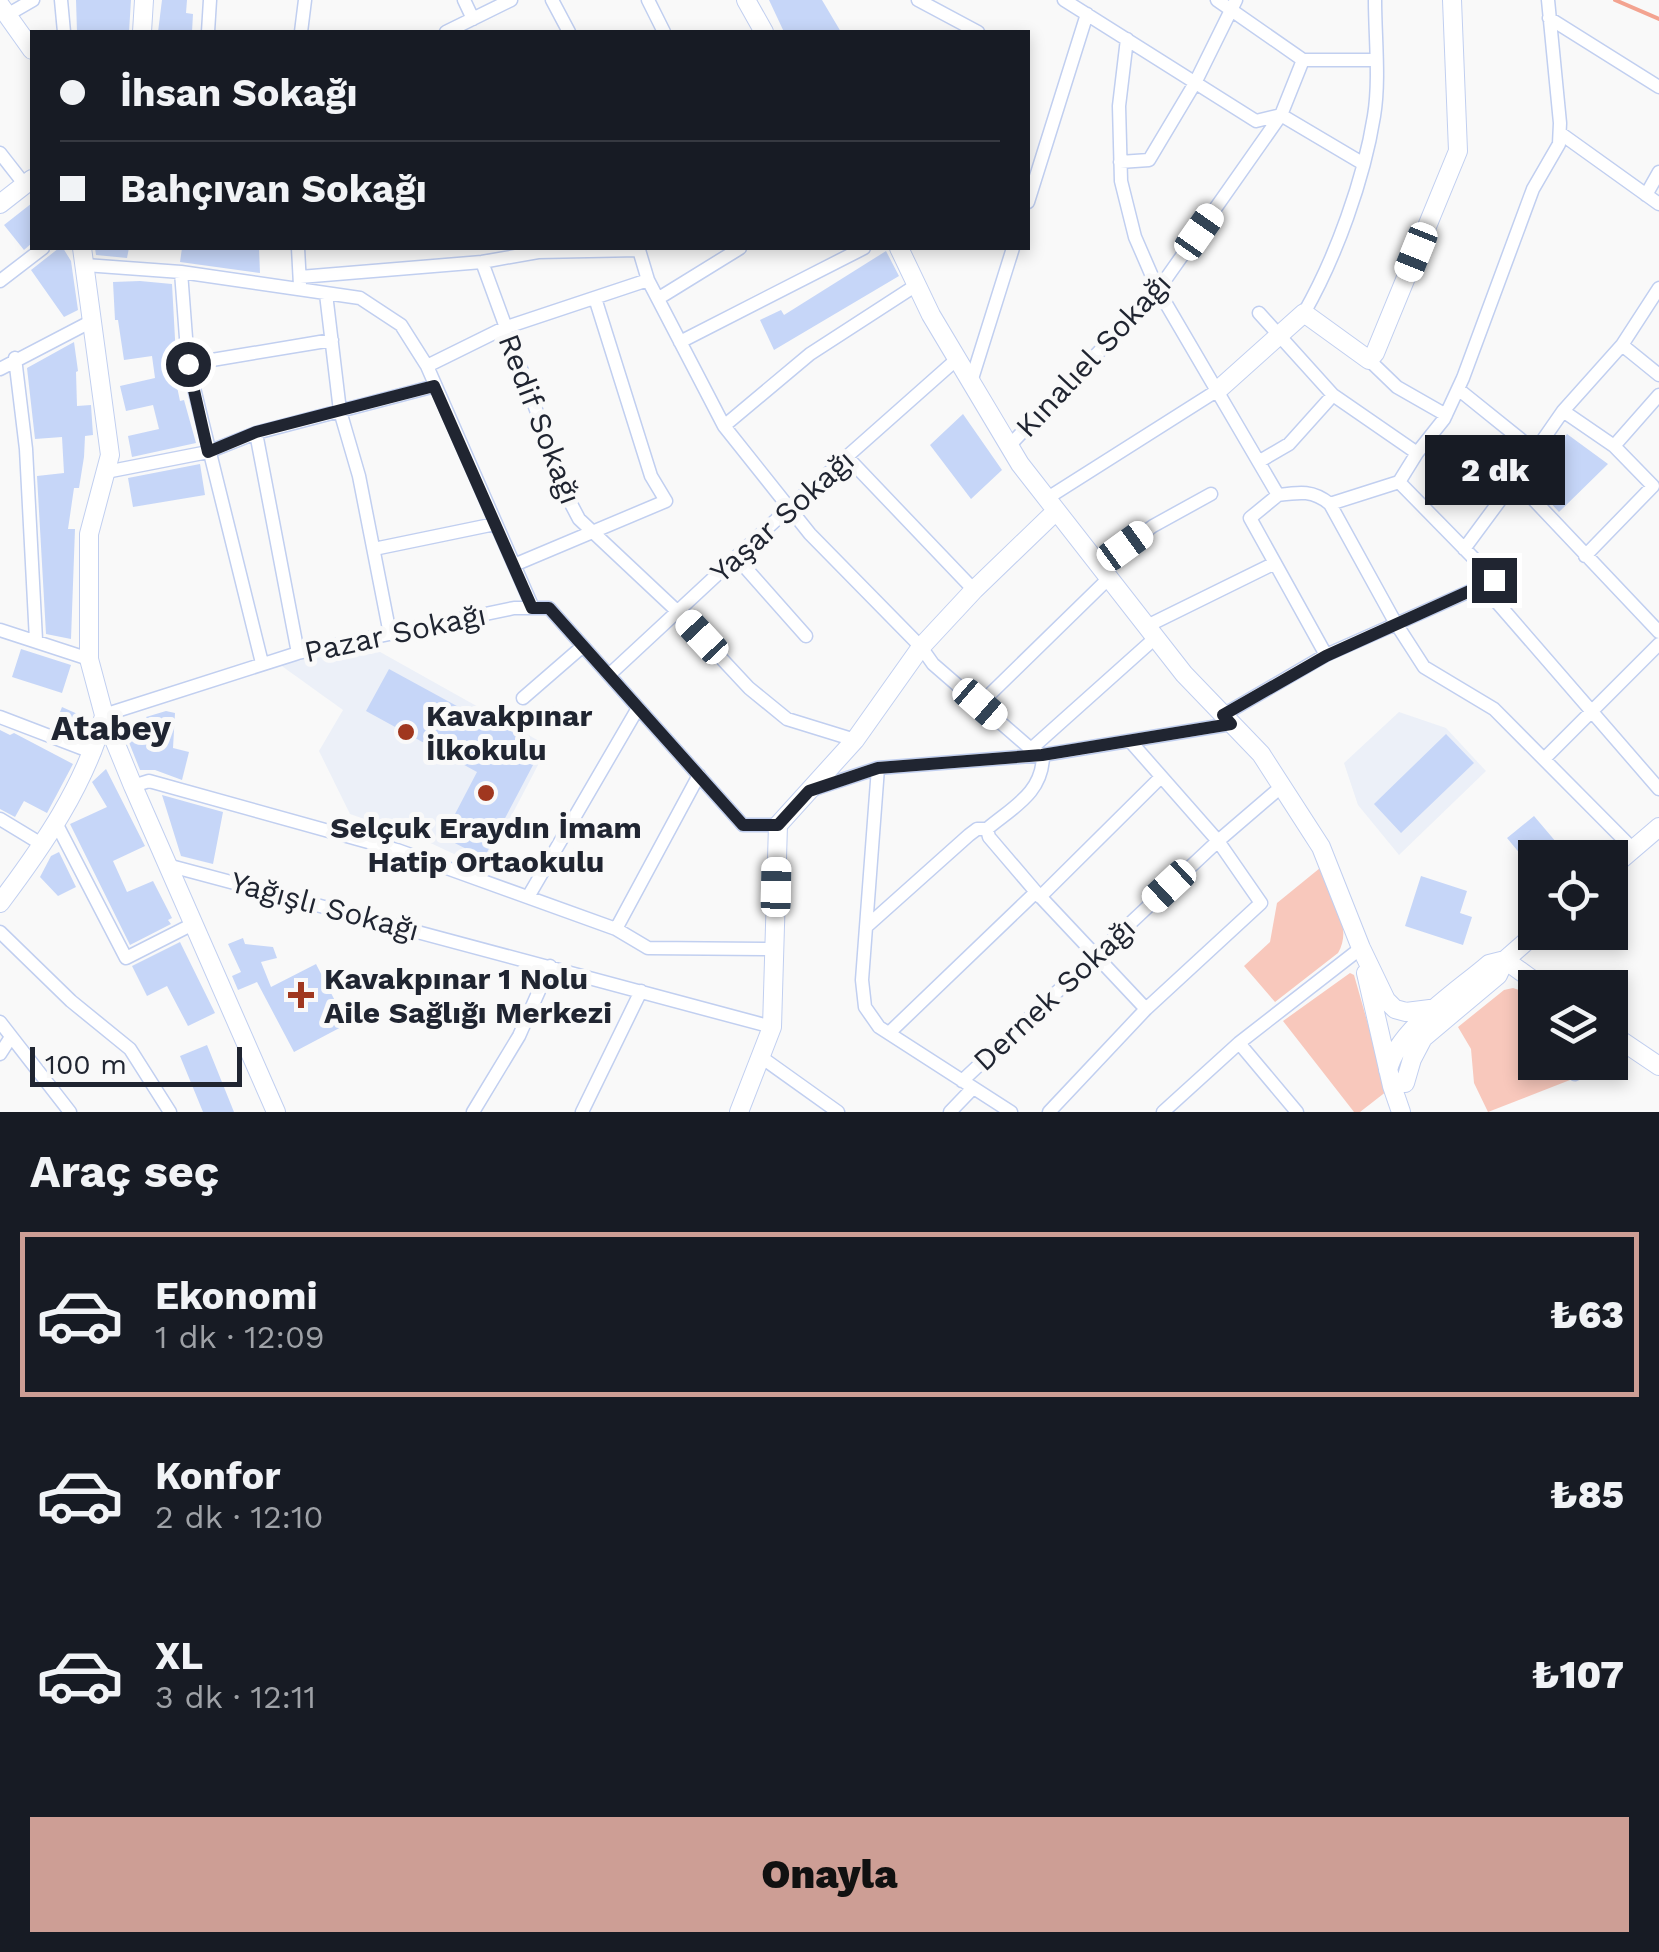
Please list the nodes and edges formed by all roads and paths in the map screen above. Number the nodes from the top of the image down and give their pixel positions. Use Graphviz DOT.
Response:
graph roads {
  1 [pos="32,0"];
  2 [pos="61,0"];
  3 [pos="144,0"];
  4 [pos="210,0"];
  5 [pos="305,0"];
  6 [pos="464,0"];
  7 [pos="511,0"];
  8 [pos="552,0"];
  9 [pos="648,0"];
  10 [pos="746,0"];
  11 [pos="918,0"];
  12 [pos="1064,0"];
  13 [pos="1217,0"];
  14 [pos="1375,0"];
  15 [pos="1452,0"];
  16 [pos="1548,0"];
  17 [pos="1234,5"];
  18 [pos="4,10"];
  19 [pos="1087,14"];
  20 [pos="1550,18"];
  21 [pos="468,25"];
  22 [pos="959,28"];
  23 [pos="64,30"];
  24 [pos="142,30"];
  25 [pos="208,30"];
  26 [pos="301,30"];
  27 [pos="568,30"];
  28 [pos="663,30"];
  29 [pos="763,30"];
  30 [pos="1127,39"];
  31 [pos="30,47"];
  32 [pos="1304,60"];
  33 [pos="1375,60"];
  34 [pos="1196,83"];
  35 [pos="1659,86"];
  36 [pos="1281,115"];
  37 [pos="1560,133"];
  38 [pos="0,152"];
  39 [pos="1120,162"];
  40 [pos="1362,164"];
  41 [pos="1659,172"];
  42 [pos="29,182"];
  43 [pos="1646,195"];
  44 [pos="1030,196"];
  45 [pos="0,204"];
  46 [pos="1659,204"];
  47 [pos="40,250"];
  48 [pos="298,250"];
  49 [pos="737,250"];
  50 [pos="860,250"];
  51 [pos="900,250"];
  52 [pos="1012,250"];
  53 [pos="84,256"];
  54 [pos="482,262"];
  55 [pos="181,272"];
  56 [pos="0,280"];
  57 [pos="648,280"];
  58 [pos="300,284"];
  59 [pos="918,284"];
  60 [pos="1659,288"];
  61 [pos="1158,290"];
  62 [pos="326,294"];
  63 [pos="594,298"];
  64 [pos="659,298"];
  65 [pos="1259,313"];
  66 [pos="1304,313"];
  67 [pos="92,321"];
  68 [pos="504,328"];
  69 [pos="1279,336"];
  70 [pos="332,340"];
  71 [pos="680,342"];
  72 [pos="1622,345"];
  73 [pos="15,358"];
  74 [pos="957,359"];
  75 [pos="1369,360"];
  76 [pos="188,364"];
  77 [pos="427,366"];
  78 [pos="0,369"];
  79 [pos="1659,375"];
  80 [pos="971,382"];
  81 [pos="434,386"];
  82 [pos="1458,389"];
  83 [pos="1218,390"];
  84 [pos="1333,395"];
  85 [pos="1659,395"];
  86 [pos="1563,410"];
  87 [pos="340,411"];
  88 [pos="1446,415"];
  89 [pos="724,426"];
  90 [pos="256,432"];
  91 [pos="1009,446"];
  92 [pos="1614,446"];
  93 [pos="1535,450"];
  94 [pos="208,452"];
  95 [pos="1417,452"];
  96 [pos="847,457"];
  97 [pos="1260,462"];
  98 [pos="106,472"];
  99 [pos="1515,480"];
  100 [pos="1399,482"];
  101 [pos="1656,489"];
  102 [pos="1212,494"];
  103 [pos="1278,495"];
  104 [pos="1330,504"];
  105 [pos="1051,505"];
  106 [pos="790,507"];
  107 [pos="495,524"];
  108 [pos="596,532"];
  109 [pos="374,549"];
  110 [pos="1464,549"];
  111 [pos="1586,556"];
  112 [pos="736,557"];
  113 [pos="1274,563"];
  114 [pos="514,566"];
  115 [pos="1103,573"];
  116 [pos="1488,583"];
  117 [pos="974,590"];
  118 [pos="532,608"];
  119 [pos="678,612"];
  120 [pos="1395,622"];
  121 [pos="0,630"];
  122 [pos="1659,632"];
  123 [pos="1149,633"];
  124 [pos="390,634"];
  125 [pos="806,636"];
  126 [pos="36,640"];
  127 [pos="1659,644"];
  128 [pos="583,646"];
  129 [pos="921,647"];
  130 [pos="298,653"];
  131 [pos="1326,656"];
  132 [pos="88,660"];
  133 [pos="262,662"];
  134 [pos="609,675"];
  135 [pos="523,698"];
  136 [pos="980,704"];
  137 [pos="638,708"];
  138 [pos="1588,712"];
  139 [pos="104,715"];
  140 [pos="0,717"];
  141 [pos="1227,719"];
  142 [pos="854,740"];
  143 [pos="1130,740"];
  144 [pos="1037,752"];
  145 [pos="94,753"];
  146 [pos="1544,760"];
  147 [pos="878,768"];
  148 [pos="699,776"];
  149 [pos="1161,777"];
  150 [pos="133,786"];
  151 [pos="1281,787"];
  152 [pos="1659,789"];
  153 [pos="809,791"];
  154 [pos="0,819"];
  155 [pos="55,821"];
  156 [pos="778,825"];
  157 [pos="1659,827"];
  158 [pos="987,830"];
  159 [pos="1218,841"];
  160 [pos="43,846"];
  161 [pos="1633,849"];
  162 [pos="1628,853"];
  163 [pos="167,865"];
  164 [pos="1038,895"];
  165 [pos="528,897"];
  166 [pos="0,902"];
  167 [pos="192,924"];
  168 [pos="866,927"];
  169 [pos="616,929"];
  170 [pos="0,932"];
  171 [pos="1361,948"];
  172 [pos="774,949"];
  173 [pos="1518,949"];
  174 [pos="1096,955"];
  175 [pos="1505,960"];
  176 [pos="550,966"];
  177 [pos="1519,970"];
  178 [pos="1376,978"];
  179 [pos="641,991"];
  180 [pos="1438,1008"];
  181 [pos="1146,1009"];
  182 [pos="1374,1009"];
  183 [pos="0,1022"];
  184 [pos="772,1026"];
  185 [pos="889,1033"];
  186 [pos="11,1037"];
  187 [pos="1422,1038"];
  188 [pos="1398,1042"];
  189 [pos="1239,1044"];
  190 [pos="1628,1045"];
  191 [pos="0,1054"];
  192 [pos="761,1057"];
  193 [pos="1659,1066"];
  194 [pos="1388,1070"];
  195 [pos="1405,1084"];
  196 [pos="968,1085"];
  197 [pos="70,1112"];
  198 [pos="170,1112"];
  199 [pos="276,1112"];
  200 [pos="473,1112"];
  201 [pos="582,1112"];
  202 [pos="740,1112"];
  203 [pos="838,1112"];
  204 [pos="950,1112"];
  205 [pos="1010,1112"];
  206 [pos="1049,1112"];
  207 [pos="1164,1112"];
  208 [pos="1297,1112"];
  209 [pos="1404,1112"];
  1 -- 18 [label="street"];
  2 -- 23 [label="street"];
  3 -- 24 [label="street"];
  4 -- 25 [label="street"];
  5 -- 26 [label="street"];
  6 -- 21 [label="street"];
  7 -- 21 [label="street"];
  8 -- 27 [label="street"];
  9 -- 28 [label="street"];
  10 -- 29 [label="street"];
  11 -- 22 [label="street"];
  12 -- 19 [label="street"];
  13 -- 17 [label="street"];
  14 -- 33 [label="street"];
  15 -- 75 [label="street"];
  16 -- 20 [label="street"];
  17 -- 32 [label="street"];
  17 -- 34 [label="street"];
  18 -- 31 [label="street"];
  19 -- 30 [label="street"];
  19 -- 44 [label="street"];
  20 -- 35 [label="street"];
  20 -- 37 [label="street"];
  30 -- 34 [label="street"];
  30 -- 39 [label="street"];
  32 -- 33 [label="street"];
  32 -- 36 [label="street, Kınalıel Sokağı"];
  33 -- 40 [label="street"];
  34 -- 36 [label="street"];
  34 -- 39 [label="street"];
  36 -- 40 [label="street"];
  36 -- 61 [label="street, Kınalıel Sokağı"];
  37 -- 43 [label="street"];
  37 -- 82 [label="street"];
  38 -- 42 [label="street"];
  39 -- 61 [label="street"];
  40 -- 66 [label="street"];
  41 -- 43 [label="street"];
  42 -- 45 [label="street"];
  43 -- 46 [label="street"];
  47 -- 56 [label="street"];
  48 -- 58 [label="street"];
  49 -- 64 [label="street"];
  50 -- 71 [label="street"];
  51 -- 59 [label="street"];
  52 -- 80 [label="street"];
  53 -- 55 [label="street"];
  53 -- 67 [label="street"];
  54 -- 57 [label="street"];
  54 -- 58 [label="street"];
  54 -- 68 [label="street, Redif Sokağı"];
  55 -- 58 [label="street"];
  55 -- 76 [label="street"];
  57 -- 63 [label="street"];
  57 -- 64 [label="street"];
  58 -- 62 [label="street"];
  59 -- 74 [label="street"];
  59 -- 89 [label="street"];
  60 -- 72 [label="street"];
  61 -- 83 [label="street"];
  61 -- 91 [label="street, Kınalıel Sokağı"];
  62 -- 70 [label="street"];
  62 -- 77 [label="street"];
  63 -- 68 [label="street"];
  63 -- 108 [label="street"];
  64 -- 71 [label="street"];
  65 -- 69 [label="street"];
  66 -- 69 [label="street"];
  66 -- 75 [label="street"];
  67 -- 73 [label="street"];
  67 -- 98 [label="street"];
  68 -- 77 [label="street"];
  68 -- 108 [label="street, Redif Sokağı"];
  69 -- 83 [label="street"];
  69 -- 84 [label="street"];
  70 -- 76 [label="street"];
  70 -- 87 [label="street"];
  71 -- 89 [label="street"];
  72 -- 79 [label="street"];
  72 -- 86 [label="street"];
  73 -- 78 [label="street"];
  73 -- 126 [label="street"];
  74 -- 80 [label="street"];
  74 -- 96 [label="street, Yaşar Sokağı"];
  75 -- 88 [label="street"];
  76 -- 94 [label="street"];
  77 -- 81 [label="street"];
  80 -- 91 [label="street"];
  81 -- 87 [label="street"];
  81 -- 107 [label="street"];
  82 -- 88 [label="street"];
  82 -- 93 [label="street"];
  83 -- 97 [label="street"];
  83 -- 105 [label="street"];
  84 -- 95 [label="street"];
  84 -- 97 [label="street"];
  85 -- 92 [label="street"];
  86 -- 92 [label="street"];
  86 -- 93 [label="street"];
  87 -- 90 [label="street"];
  87 -- 109 [label="street"];
  88 -- 95 [label="street"];
  89 -- 106 [label="street"];
  90 -- 94 [label="street"];
  90 -- 130 [label="street"];
  91 -- 105 [label="street"];
  92 -- 101 [label="street"];
  93 -- 99 [label="street"];
  94 -- 98 [label="street"];
  94 -- 133 [label="street"];
  95 -- 100 [label="street"];
  96 -- 106 [label="street, Yaşar Sokağı"];
  96 -- 117 [label="street"];
  97 -- 103 [label="street"];
  98 -- 132 [label="street"];
  99 -- 110 [label="street"];
  99 -- 111 [label="street"];
  100 -- 104 [label="street"];
  100 -- 110 [label="street"];
  101 -- 111 [label="street"];
  102 -- 115 [label="street"];
  103 -- 104 [label="street"];
  103 -- 113 [label="street"];
  104 -- 120 [label="street"];
  105 -- 115 [label="street"];
  105 -- 117 [label="street"];
  106 -- 112 [label="street, Yaşar Sokağı"];
  106 -- 129 [label="street"];
  107 -- 109 [label="street"];
  107 -- 114 [label="street"];
  108 -- 114 [label="street"];
  108 -- 119 [label="street, Redif Sokağı"];
  109 -- 124 [label="street"];
  110 -- 116 [label="street"];
  111 -- 122 [label="street"];
  112 -- 119 [label="street, Yaşar Sokağı"];
  112 -- 125 [label="street"];
  113 -- 123 [label="street"];
  113 -- 131 [label="street"];
  114 -- 118 [label="street"];
  115 -- 123 [label="street"];
  115 -- 136 [label="street"];
  116 -- 120 [label="street"];
  116 -- 138 [label="street"];
  117 -- 129 [label="street"];
  118 -- 124 [label="street, Pazar Sokağı"];
  118 -- 128 [label="street"];
  119 -- 134 [label="street, Yaşar Sokağı"];
  119 -- 142 [label="street, Redif Sokağı"];
  120 -- 131 [label="street"];
  120 -- 146 [label="street"];
  121 -- 126 [label="street"];
  123 -- 141 [label="street"];
  123 -- 144 [label="street"];
  124 -- 130 [label="street, Pazar Sokağı"];
  126 -- 132 [label="street"];
  127 -- 138 [label="street"];
  128 -- 134 [label="street"];
  128 -- 135 [label="street"];
  129 -- 136 [label="street"];
  129 -- 142 [label="street"];
  130 -- 133 [label="street, Pazar Sokağı"];
  131 -- 141 [label="street"];
  132 -- 139 [label="street"];
  133 -- 139 [label="street, Pazar Sokağı"];
  134 -- 137 [label="street"];
  136 -- 144 [label="street"];
  137 -- 148 [label="street"];
  137 -- 165 [label="street"];
  138 -- 146 [label="street"];
  138 -- 152 [label="street"];
  139 -- 145 [label="street"];
  139 -- 150 [label="street"];
  140 -- 145 [label="street"];
  141 -- 143 [label="street"];
  141 -- 151 [label="street"];
  142 -- 153 [label="street"];
  143 -- 144 [label="street"];
  143 -- 149 [label="street"];
  144 -- 147 [label="street"];
  144 -- 158 [label="street"];
  145 -- 155 [label="street"];
  146 -- 161 [label="street"];
  147 -- 153 [label="street"];
  147 -- 168 [label="street"];
  148 -- 156 [label="street"];
  148 -- 169 [label="street"];
  149 -- 159 [label="street"];
  149 -- 164 [label="street"];
  150 -- 163 [label="street"];
  150 -- 165 [label="street"];
  151 -- 159 [label="street, Dernek Sokağı"];
  151 -- 171 [label="street"];
  153 -- 156 [label="street"];
  154 -- 160 [label="street"];
  155 -- 160 [label="street"];
  155 -- 167 [label="street"];
  156 -- 172 [label="street"];
  157 -- 161 [label="street"];
  158 -- 164 [label="street"];
  158 -- 168 [label="street"];
  159 -- 174 [label="street, Dernek Sokağı"];
  159 -- 181 [label="street"];
  160 -- 166 [label="street"];
  161 -- 162 [label="street"];
  163 -- 167 [label="street"];
  163 -- 176 [label="street, Yağışlı Sokağı"];
  164 -- 174 [label="street"];
  164 -- 185 [label="street"];
  165 -- 169 [label="street"];
  167 -- 199 [label="street"];
  168 -- 185 [label="street"];
  169 -- 172 [label="street"];
  170 -- 198 [label="street"];
  171 -- 178 [label="street"];
  171 -- 182 [label="street"];
  171 -- 189 [label="street"];
  172 -- 184 [label="street"];
  173 -- 175 [label="street"];
  174 -- 181 [label="street"];
  174 -- 196 [label="street, Dernek Sokağı"];
  175 -- 177 [label="street"];
  175 -- 180 [label="street"];
  175 -- 187 [label="street"];
  176 -- 179 [label="street, Yağışlı Sokağı"];
  176 -- 200 [label="street"];
  178 -- 180 [label="street"];
  178 -- 188 [label="street"];
  179 -- 184 [label="street, Yağışlı Sokağı"];
  179 -- 201 [label="street"];
  180 -- 188 [label="street"];
  181 -- 206 [label="street"];
  182 -- 188 [label="street"];
  182 -- 194 [label="street"];
  183 -- 186 [label="street"];
  184 -- 192 [label="street"];
  185 -- 196 [label="street"];
  186 -- 191 [label="street"];
  186 -- 197 [label="street"];
  187 -- 188 [label="street"];
  187 -- 195 [label="street"];
  188 -- 194 [label="street"];
  188 -- 195 [label="street"];
  189 -- 207 [label="street"];
  189 -- 208 [label="street"];
  190 -- 193 [label="street"];
  192 -- 202 [label="street"];
  192 -- 203 [label="street"];
  194 -- 209 [label="street"];
  195 -- 209 [label="street"];
  196 -- 204 [label="street, Dernek Sokağı"];
  196 -- 205 [label="street"];
}
